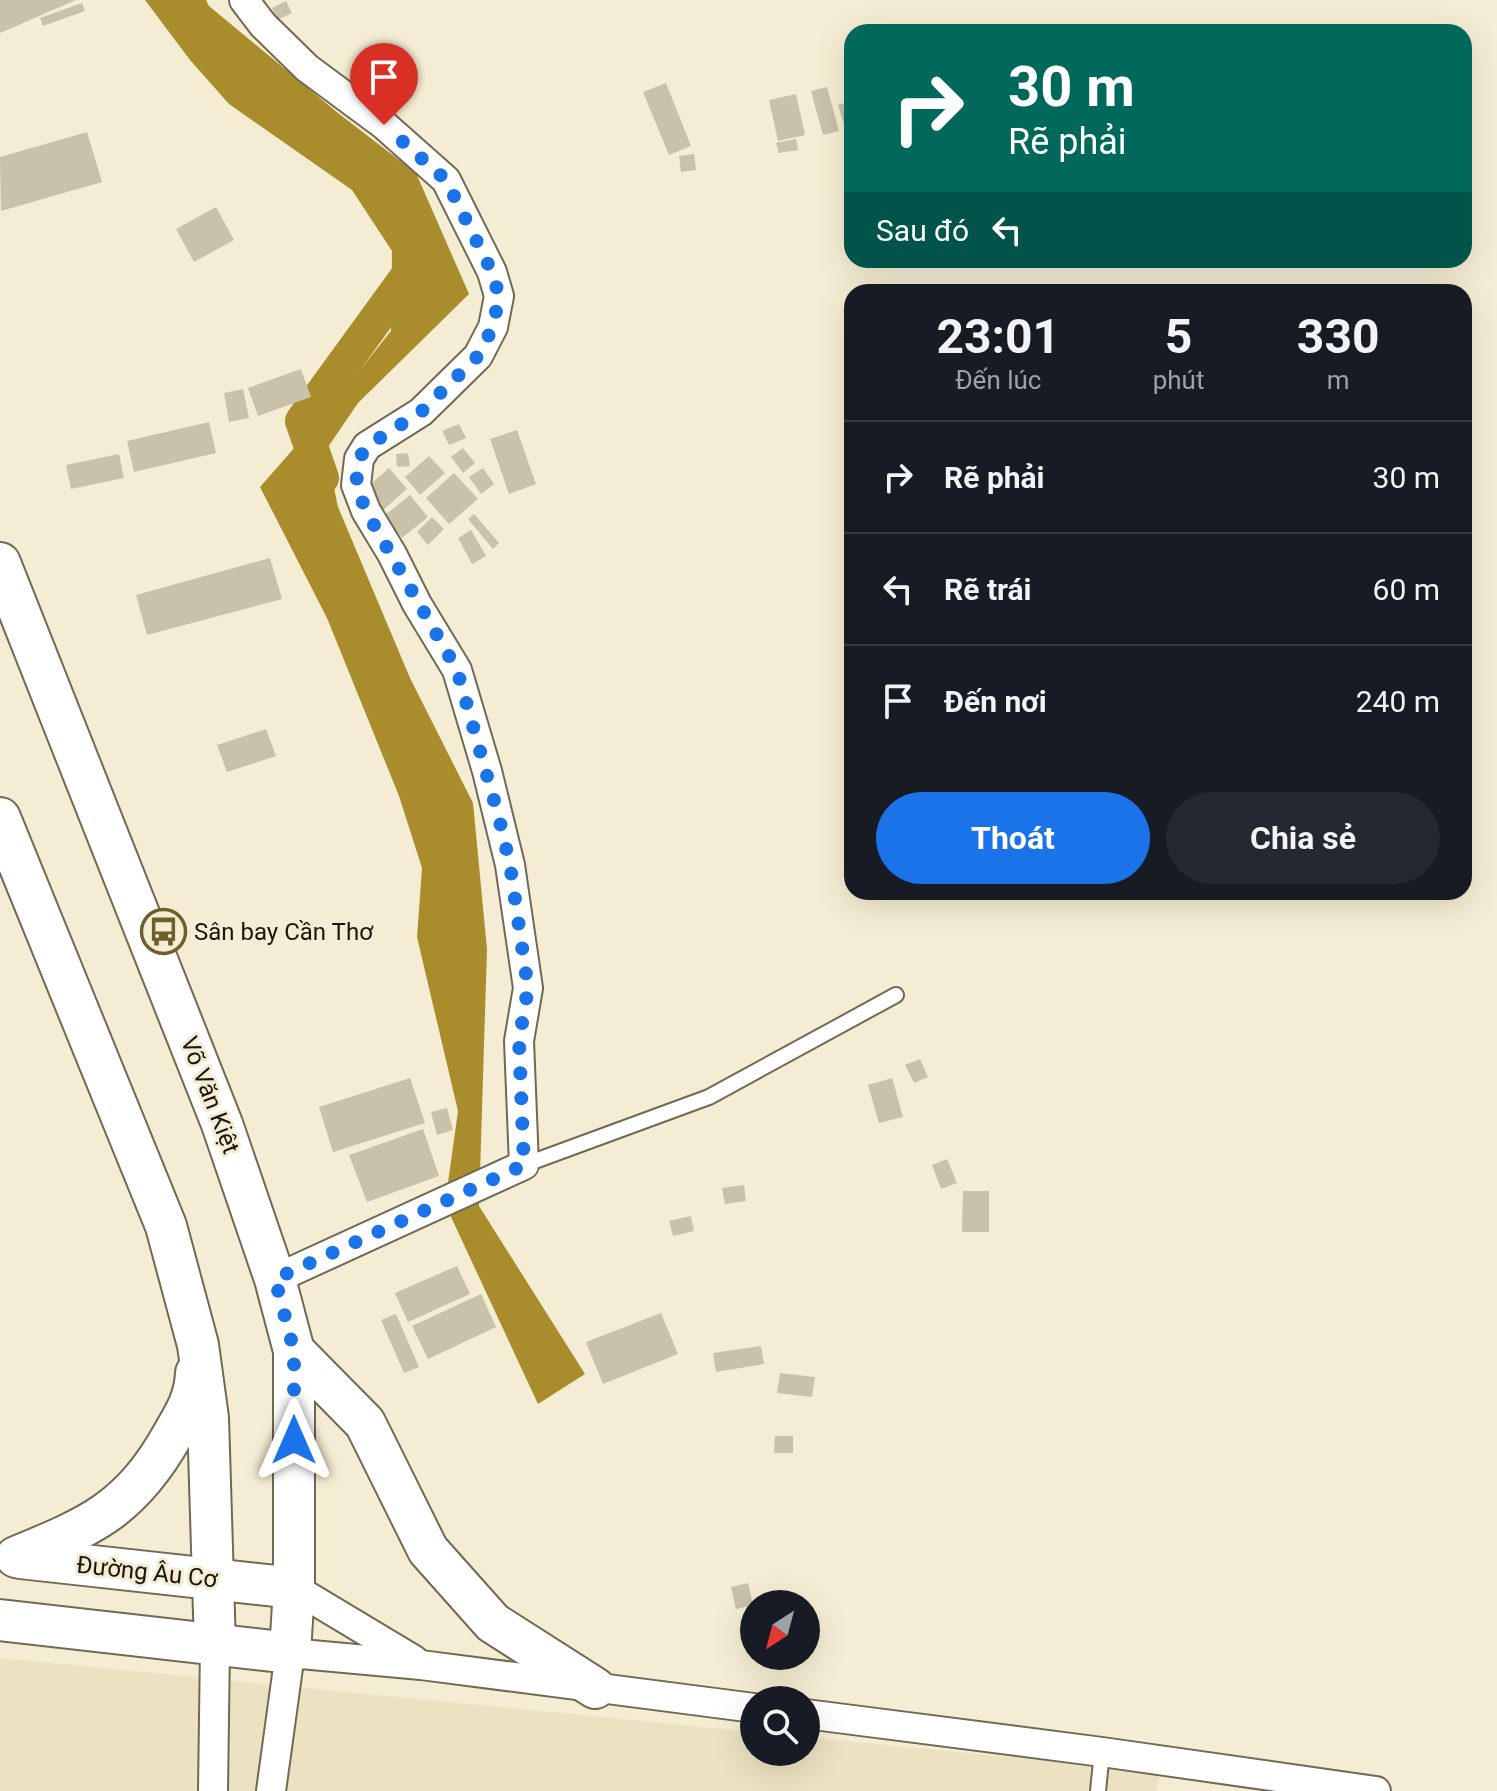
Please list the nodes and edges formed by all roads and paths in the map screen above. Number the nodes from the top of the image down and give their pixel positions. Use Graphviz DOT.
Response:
graph roads {
  1 [pos="244,0"];
  2 [pos="0,563"];
  3 [pos="0,818"];
  4 [pos="896,995"];
  5 [pos="524,1165"];
  6 [pos="275,1279"];
  7 [pos="198,1345"];
  8 [pos="294,1351"];
  9 [pos="8,1556"];
  10 [pos="214,1579"];
  11 [pos="294,1588"];
  12 [pos="0,1620"];
  13 [pos="215,1646"];
  14 [pos="290,1653"];
  15 [pos="421,1665"];
  16 [pos="595,1688"];
  17 [pos="740,1706"];
  18 [pos="820,1716"];
  19 [pos="1102,1752"];
  20 [pos="213,1791"];
  21 [pos="271,1791"];
  22 [pos="1098,1791"];
  23 [pos="1376,1791"];
  1 -- 5 [label="street"];
  2 -- 6 [label="main road, Võ Văn Kiệt"];
  3 -- 7 [label="main road"];
  4 -- 5 [label="lane"];
  5 -- 6 [label="street"];
  6 -- 8 [label="main road, Võ Văn Kiệt"];
  7 -- 9 [label="main road"];
  7 -- 10 [label="main road"];
  8 -- 11 [label="main road, Võ Văn Kiệt"];
  8 -- 16 [label="main road"];
  9 -- 10 [label="main road, Đường Âu Cơ"];
  10 -- 11 [label="main road, Đường Âu Cơ"];
  10 -- 13 [label="main road"];
  11 -- 14 [label="main road, Võ Văn Kiệt"];
  11 -- 15 [label="street"];
  12 -- 13 [label="main road"];
  13 -- 14 [label="main road"];
  13 -- 20 [label="street"];
  14 -- 15 [label="street"];
  14 -- 21 [label="street"];
  15 -- 16 [label="street"];
  16 -- 17 [label="street"];
  18 -- 19 [label="street"];
  19 -- 22 [label="lane"];
  19 -- 23 [label="street"];
}
